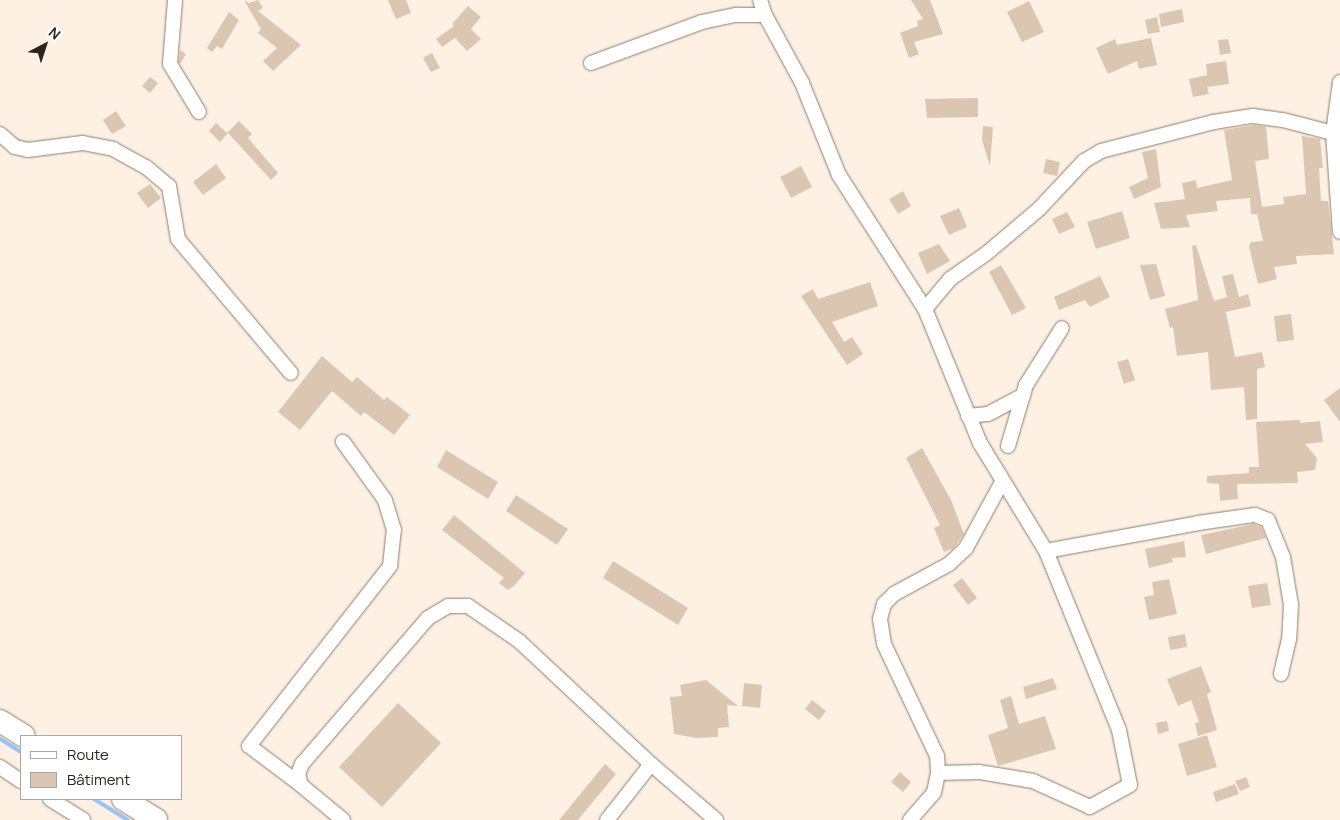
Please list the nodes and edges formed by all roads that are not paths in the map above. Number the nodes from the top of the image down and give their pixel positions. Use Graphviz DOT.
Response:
graph roads {
  1 [pos="175,0"];
  2 [pos="760,0"];
  3 [pos="765,15"];
  4 [pos="591,63"];
  5 [pos="1340,82"];
  6 [pos="199,112"];
  7 [pos="1333,133"];
  8 [pos="0,134"];
  9 [pos="1340,232"];
  10 [pos="925,309"];
  11 [pos="1062,328"];
  12 [pos="291,373"];
  13 [pos="1023,395"];
  14 [pos="968,416"];
  15 [pos="343,442"];
  16 [pos="1008,446"];
  17 [pos="1002,482"];
  18 [pos="1046,551"];
  19 [pos="1281,674"];
  20 [pos="0,721"];
  21 [pos="22,735"];
  22 [pos="651,764"];
  23 [pos="0,767"];
  24 [pos="938,774"];
  25 [pos="20,780"];
  26 [pos="301,785"];
  27 [pos="52,800"];
  28 [pos="125,800"];
  29 [pos="83,820"];
  30 [pos="156,820"];
  31 [pos="343,820"];
  32 [pos="607,820"];
  33 [pos="716,820"];
  34 [pos="910,820"];
  1 -- 6 [label="street"];
  2 -- 3 [label="street"];
  3 -- 4 [label="street"];
  3 -- 10 [label="street"];
  5 -- 7 [label="street"];
  7 -- 9 [label="street"];
  7 -- 10 [label="street"];
  8 -- 12 [label="street"];
  10 -- 14 [label="street"];
  11 -- 13 [label="street"];
  13 -- 14 [label="street"];
  13 -- 16 [label="street"];
  14 -- 17 [label="street"];
  15 -- 26 [label="street"];
  17 -- 18 [label="street"];
  17 -- 24 [label="street"];
  18 -- 19 [label="street"];
  18 -- 24 [label="street"];
  20 -- 21 [label="main road"];
  22 -- 26 [label="street"];
  22 -- 32 [label="street"];
  22 -- 33 [label="street"];
  23 -- 25 [label="street"];
  24 -- 34 [label="street"];
  26 -- 31 [label="street"];
  27 -- 29 [label="street"];
  28 -- 30 [label="main road"];
}
